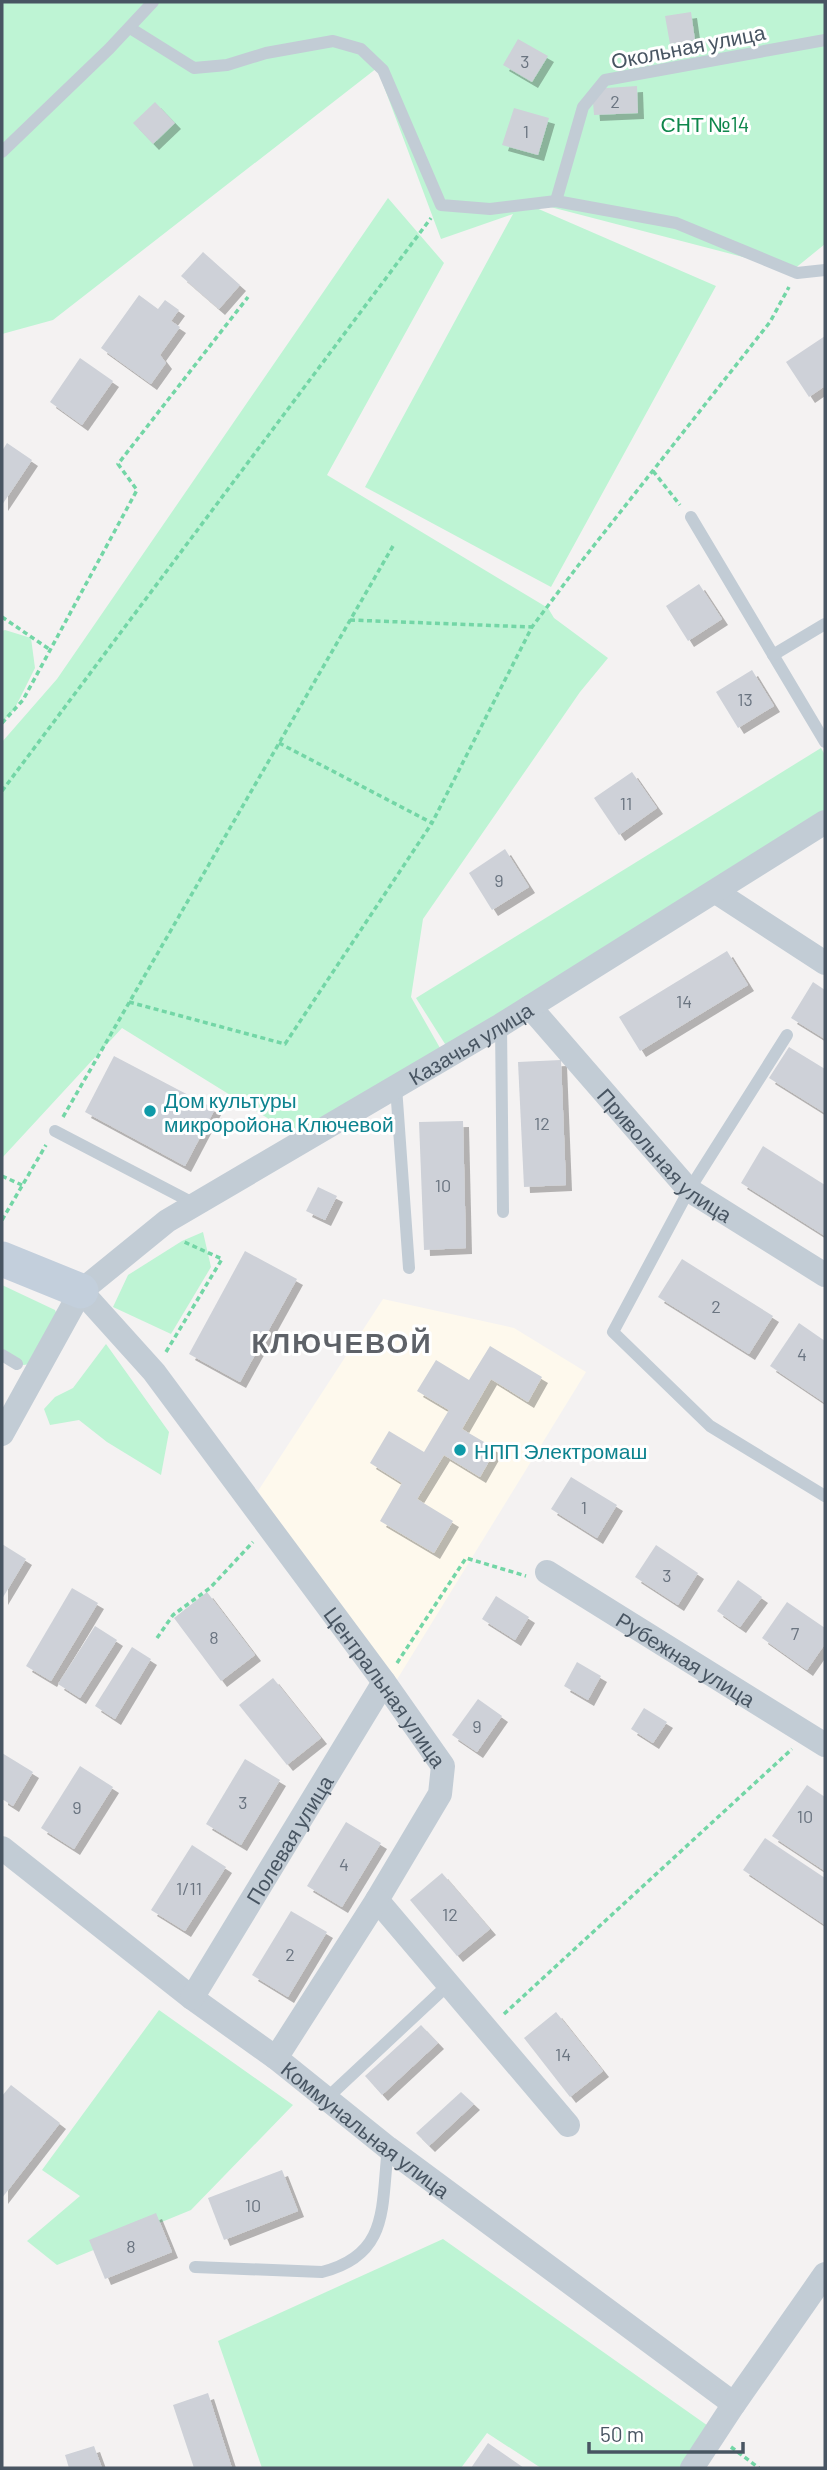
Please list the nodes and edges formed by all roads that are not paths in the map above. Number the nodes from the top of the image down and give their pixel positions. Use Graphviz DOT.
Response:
graph roads {
  1 [pos="153,2"];
  2 [pos="130,28"];
  3 [pos="825,40"];
  4 [pos="2,152"];
  5 [pos="556,201"];
  6 [pos="825,270"];
  7 [pos="691,517"];
  8 [pos="825,624"];
  9 [pos="773,654"];
  10 [pos="825,742"];
  11 [pos="825,822"];
  12 [pos="716,892"];
  13 [pos="825,963"];
  14 [pos="530,1007"];
  15 [pos="501,1025"];
  16 [pos="787,1035"];
  17 [pos="396,1087"];
  18 [pos="55,1131"];
  19 [pos="689,1190"];
  20 [pos="196,1205"];
  21 [pos="503,1212"];
  22 [pos="2,1259"];
  23 [pos="409,1268"];
  24 [pos="825,1275"];
  25 [pos="81,1291"];
  26 [pos="2,1355"];
  27 [pos="17,1364"];
  28 [pos="2,1434"];
  29 [pos="825,1496"];
  30 [pos="537,1574"];
  31 [pos="384,1682"];
  32 [pos="817,1740"];
  33 [pos="2,1848"];
  34 [pos="377,1900"];
  35 [pos="449,1984"];
  36 [pos="192,1998"];
  37 [pos="276,2058"];
  38 [pos="326,2099"];
  39 [pos="568,2124"];
  40 [pos="388,2148"];
  41 [pos="195,2267"];
  42 [pos="825,2274"];
  43 [pos="734,2404"];
  44 [pos="692,2468"];
  1 -- 2 [label="lane"];
  2 -- 4 [label="lane"];
  2 -- 5 [label="lane"];
  3 -- 5 [label="lane, Окольная улица"];
  5 -- 6 [label="lane"];
  7 -- 9 [label="lane"];
  8 -- 9 [label="lane"];
  9 -- 10 [label="lane"];
  11 -- 12 [label="street, Казачья улица"];
  12 -- 13 [label="street"];
  12 -- 14 [label="street, Казачья улица"];
  14 -- 15 [label="street, Казачья улица"];
  14 -- 19 [label="street, Привольная улица"];
  15 -- 17 [label="street, Казачья улица"];
  15 -- 21 [label="lane"];
  16 -- 19 [label="lane"];
  17 -- 20 [label="street, Казачья улица"];
  17 -- 23 [label="lane"];
  18 -- 20 [label="lane"];
  19 -- 24 [label="street, Привольная улица"];
  19 -- 29 [label="lane"];
  20 -- 25 [label="street, Казачья улица"];
  22 -- 25 [label="street"];
  25 -- 28 [label="street, Казачья улица"];
  25 -- 31 [label="street, Центральная улица"];
  26 -- 27 [label="lane"];
  30 -- 32 [label="street, Рубежная улица"];
  31 -- 34 [label="street, Центральная улица"];
  31 -- 36 [label="street, Полевая улица"];
  33 -- 36 [label="street, Коммунальная улица"];
  34 -- 35 [label="street"];
  34 -- 37 [label="street, Центральная улица"];
  35 -- 38 [label="lane"];
  35 -- 39 [label="street"];
  36 -- 37 [label="street, Коммунальная улица"];
  37 -- 38 [label="street, Коммунальная улица"];
  38 -- 40 [label="street, Коммунальная улица"];
  40 -- 41 [label="lane"];
  40 -- 43 [label="street, Коммунальная улица"];
  42 -- 43 [label="street"];
  43 -- 44 [label="street"];
}
